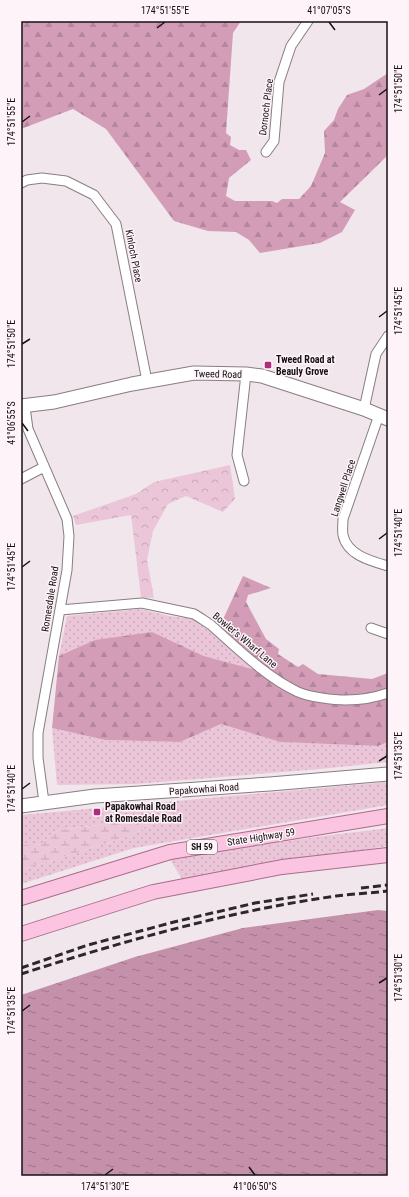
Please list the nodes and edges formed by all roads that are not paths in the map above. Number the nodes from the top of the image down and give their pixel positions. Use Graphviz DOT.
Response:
graph roads {
  1 [pos="308,21"];
  2 [pos="266,152"];
  3 [pos="21,183"];
  4 [pos="388,336"];
  5 [pos="246,374"];
  6 [pos="147,381"];
  7 [pos="23,406"];
  8 [pos="364,409"];
  9 [pos="384,417"];
  10 [pos="44,467"];
  11 [pos="21,479"];
  12 [pos="244,481"];
  13 [pos="388,566"];
  14 [pos="60,610"];
  15 [pos="371,628"];
  16 [pos="388,634"];
  17 [pos="388,693"];
  18 [pos="388,774"];
  19 [pos="44,802"];
  20 [pos="21,806"];
  21 [pos="388,816"];
  22 [pos="388,855"];
  23 [pos="21,898"];
  24 [pos="21,934"];
  1 -- 2 [label="street, Dornoch Place"];
  3 -- 6 [label="street, Kinloch Place"];
  4 -- 8 [label="street"];
  5 -- 6 [label="street, Tweed Road"];
  5 -- 8 [label="street, Tweed Road"];
  5 -- 12 [label="street"];
  6 -- 7 [label="street, Tweed Road"];
  7 -- 10 [label="street, Romesdale Road"];
  8 -- 9 [label="street, Tweed Road"];
  9 -- 13 [label="street, Langwell Place"];
  10 -- 11 [label="street"];
  10 -- 14 [label="street, Romesdale Road"];
  14 -- 17 [label="street, Bowler's Wharf Lane"];
  14 -- 19 [label="street, Romesdale Road"];
  15 -- 16 [label="street"];
  18 -- 19 [label="street, Papakowhai Road"];
  19 -- 20 [label="street, Papakowhai Road"];
  21 -- 23 [label="main road, State Highway 59 / SH 59"];
  22 -- 24 [label="main road"];
}
